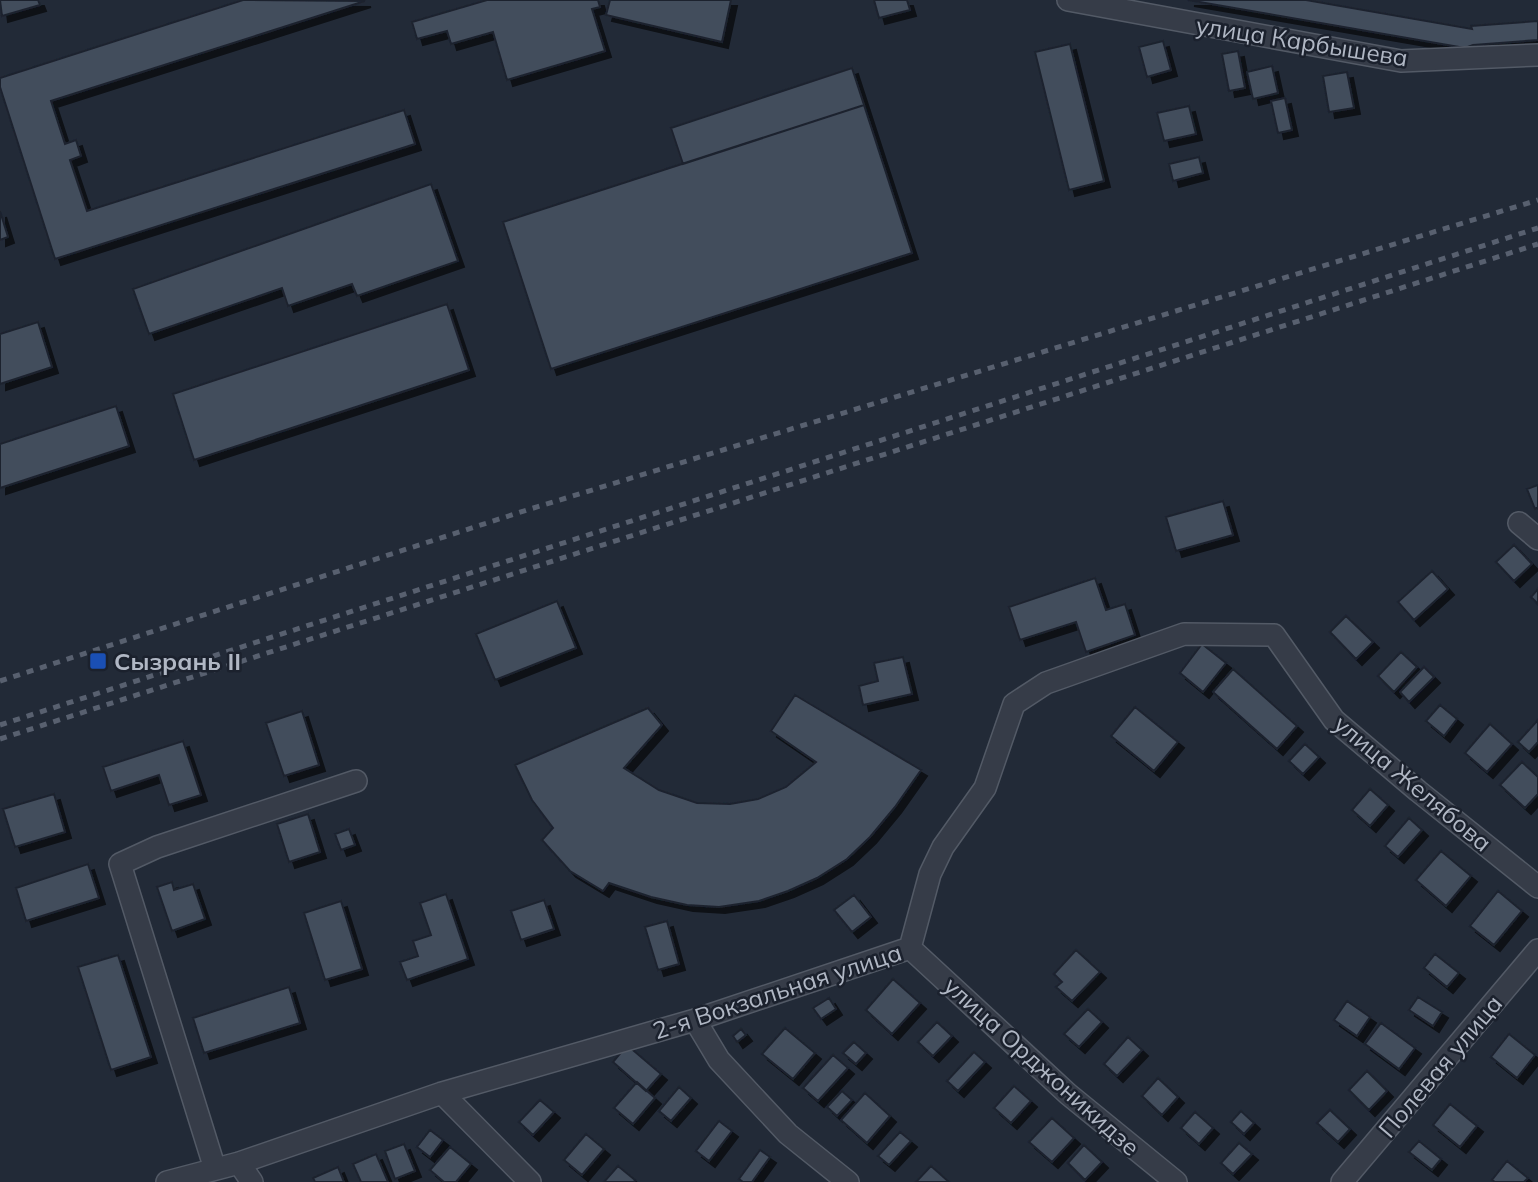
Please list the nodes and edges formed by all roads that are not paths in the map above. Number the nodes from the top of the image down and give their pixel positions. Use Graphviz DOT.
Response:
graph roads {
  1 [pos="1069,0"];
  2 [pos="1538,55"];
  3 [pos="1520,523"];
  4 [pos="1538,539"];
  5 [pos="1274,635"];
  6 [pos="356,781"];
  7 [pos="1538,887"];
  8 [pos="910,948"];
  9 [pos="1538,950"];
  10 [pos="695,1020"];
  11 [pos="442,1093"];
  12 [pos="239,1163"];
  13 [pos="215,1169"];
  14 [pos="167,1182"];
  15 [pos="253,1182"];
  16 [pos="530,1182"];
  17 [pos="848,1182"];
  18 [pos="1176,1182"];
  19 [pos="1342,1182"];
  1 -- 2 [label="street, улица Карбышева"];
  3 -- 4 [label="street"];
  5 -- 7 [label="street, улица Желябова"];
  5 -- 8 [label="street, 2-я Вокзальная улица"];
  6 -- 13 [label="street"];
  8 -- 10 [label="street, 2-я Вокзальная улица"];
  8 -- 18 [label="street, улица Орджоникидзе"];
  9 -- 19 [label="street, Полевая улица"];
  10 -- 11 [label="street, 2-я Вокзальная улица"];
  10 -- 17 [label="street"];
  11 -- 12 [label="street, 2-я Вокзальная улица"];
  11 -- 16 [label="street"];
  12 -- 13 [label="street, 2-я Вокзальная улица"];
  12 -- 15 [label="street"];
  13 -- 14 [label="street, 2-я Вокзальная улица"];
}
